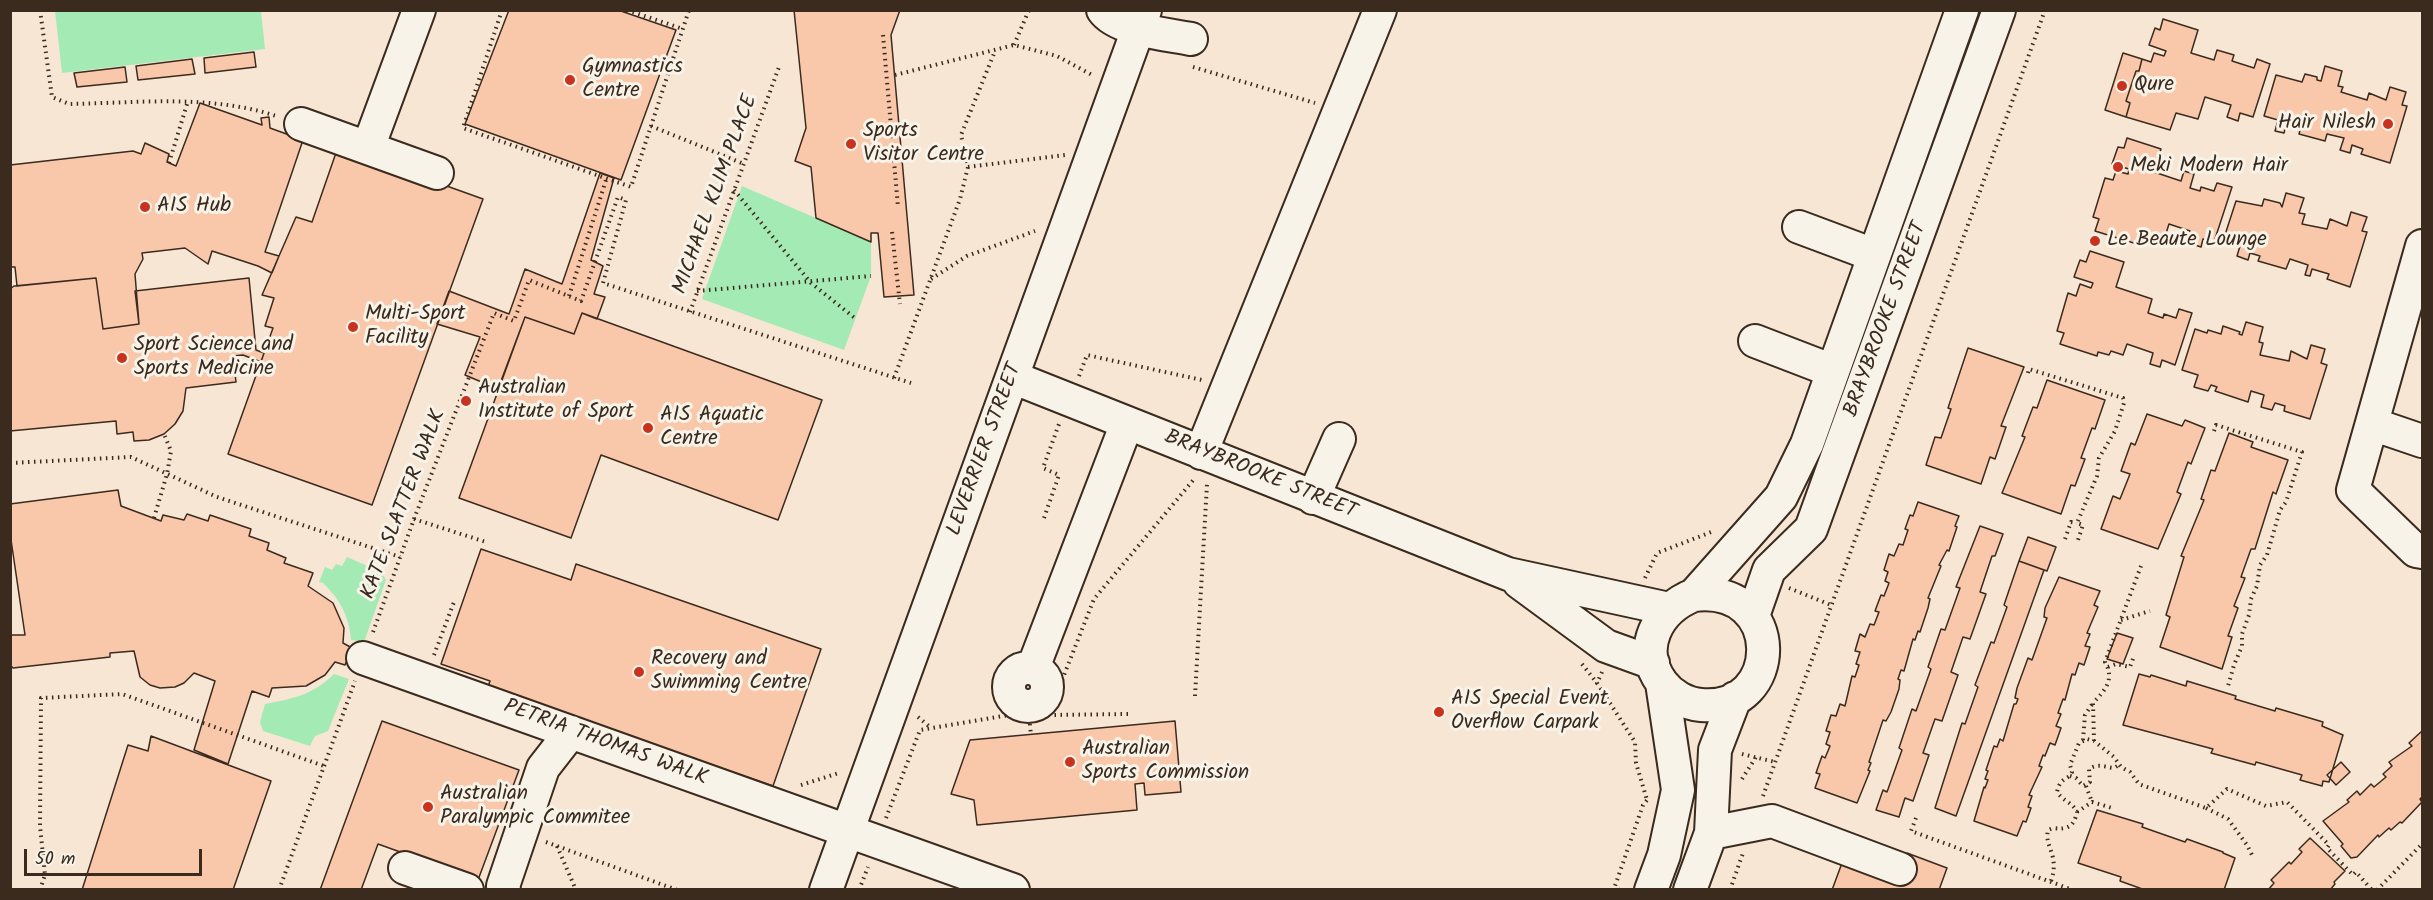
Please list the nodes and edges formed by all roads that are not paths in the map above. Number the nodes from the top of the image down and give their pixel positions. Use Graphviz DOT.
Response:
graph roads {
  1 [pos="419,10"];
  2 [pos="1103,10"];
  3 [pos="1380,10"];
  4 [pos="1962,10"];
  5 [pos="2000,10"];
  6 [pos="1142,19"];
  7 [pos="1190,52"];
  8 [pos="301,124"];
  9 [pos="368,148"];
  10 [pos="437,172"];
  11 [pos="1799,227"];
  12 [pos="2422,246"];
  13 [pos="1874,255"];
  14 [pos="1755,341"];
  15 [pos="1833,371"];
  16 [pos="1012,377"];
  17 [pos="1127,423"];
  18 [pos="2372,424"];
  19 [pos="1339,439"];
  20 [pos="2422,441"];
  21 [pos="1807,444"];
  22 [pos="1837,457"];
  23 [pos="1207,462"];
  24 [pos="1313,498"];
  25 [pos="2422,552"];
  26 [pos="1508,574"];
  27 [pos="1681,602"];
  28 [pos="1753,616"];
  29 [pos="363,658"];
  30 [pos="1658,673"];
  31 [pos="1735,698"];
  32 [pos="1034,715"];
  33 [pos="571,732"];
  34 [pos="847,830"];
  35 [pos="1711,833"];
  36 [pos="405,868"];
  37 [pos="1900,869"];
  38 [pos="467,890"];
  39 [pos="504,890"];
  40 [pos="826,890"];
  41 [pos="1013,890"];
  42 [pos="1651,890"];
  43 [pos="1690,890"];
  1 -- 9 [label="street"];
  2 -- 6 [label="street"];
  3 -- 23 [label="street"];
  4 -- 13 [label="street, BRAYBROOKE STREET"];
  5 -- 22 [label="street, BRAYBROOKE STREET"];
  6 -- 7 [label="street"];
  6 -- 16 [label="street, LEVERRIER STREET"];
  8 -- 9 [label="street"];
  9 -- 10 [label="street"];
  11 -- 13 [label="street"];
  12 -- 18 [label="street"];
  13 -- 15 [label="street, BRAYBROOKE STREET"];
  14 -- 15 [label="street"];
  15 -- 21 [label="street, BRAYBROOKE STREET"];
  16 -- 17 [label="street, BRAYBROOKE STREET"];
  16 -- 34 [label="street, LEVERRIER STREET"];
  17 -- 23 [label="street, BRAYBROOKE STREET"];
  17 -- 32 [label="street"];
  18 -- 20 [label="street"];
  18 -- 25 [label="street"];
  19 -- 24 [label="street"];
  21 -- 22 [label="street"];
  21 -- 27 [label="street, BRAYBROOKE STREET"];
  22 -- 28 [label="street, BRAYBROOKE STREET"];
  23 -- 24 [label="street, BRAYBROOKE STREET"];
  24 -- 26 [label="street, BRAYBROOKE STREET"];
  26 -- 27 [label="street, BRAYBROOKE STREET"];
  26 -- 30 [label="street, BRAYBROOKE STREET"];
  27 -- 28 [label="street"];
  27 -- 30 [label="street"];
  28 -- 31 [label="street"];
  29 -- 33 [label="street, PETRIA THOMAS WALK"];
  30 -- 31 [label="street"];
  30 -- 42 [label="street"];
  31 -- 35 [label="street"];
  33 -- 34 [label="street, PETRIA THOMAS WALK"];
  33 -- 39 [label="street"];
  34 -- 40 [label="street, LEVERRIER STREET"];
  34 -- 41 [label="street, PETRIA THOMAS WALK"];
  35 -- 37 [label="street"];
  35 -- 43 [label="street"];
  36 -- 38 [label="street"];
}
